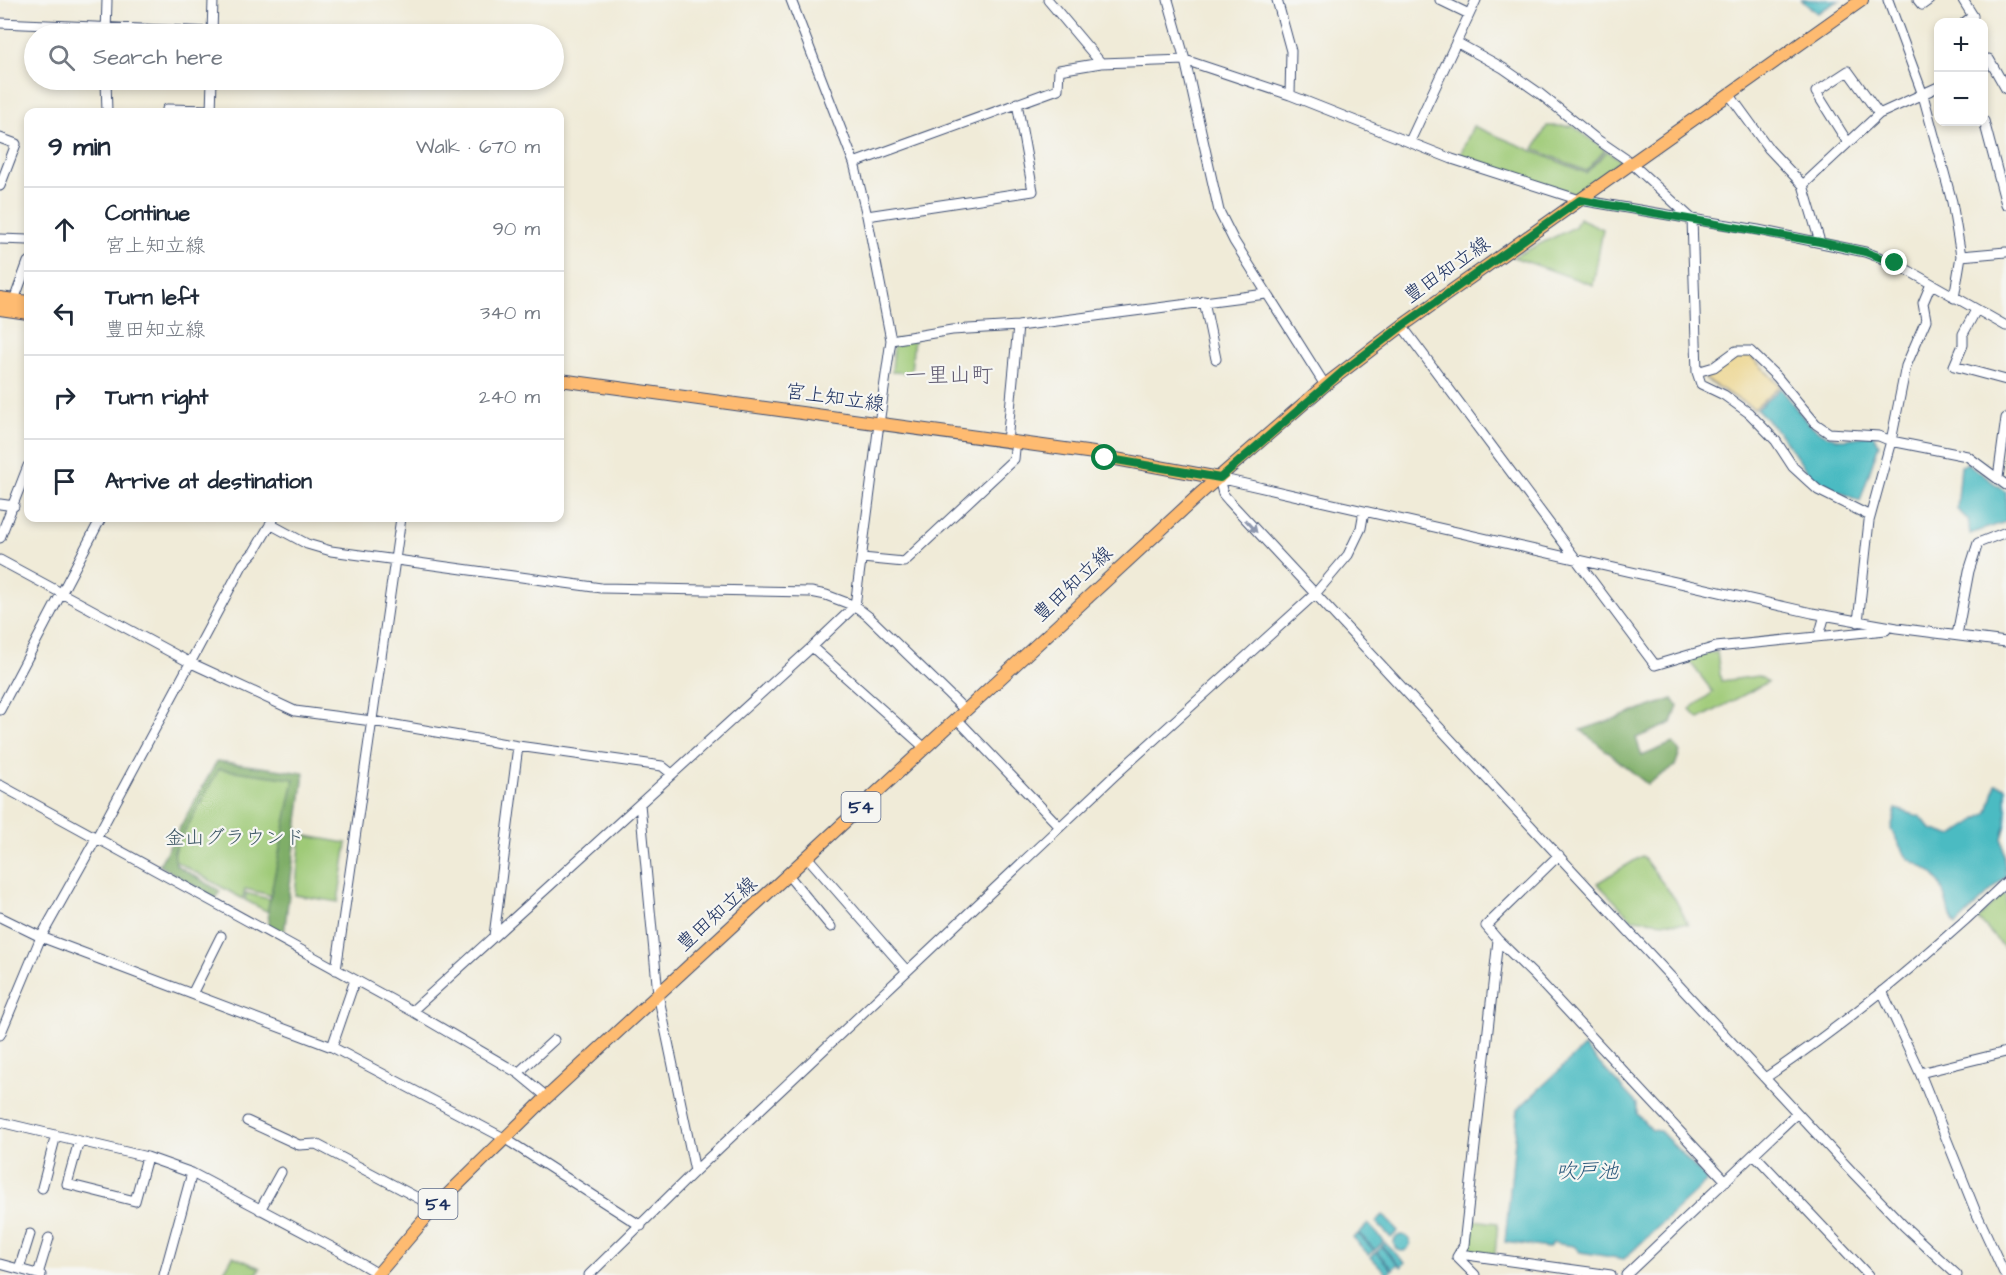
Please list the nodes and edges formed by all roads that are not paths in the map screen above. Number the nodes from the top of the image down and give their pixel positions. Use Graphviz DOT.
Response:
graph roads {
  1 [pos="107,0"];
  2 [pos="213,0"];
  3 [pos="791,0"];
  4 [pos="1048,0"];
  5 [pos="1168,0"];
  6 [pos="1277,0"];
  7 [pos="1476,0"];
  8 [pos="1862,0"];
  9 [pos="1888,0"];
  10 [pos="1918,0"];
  11 [pos="1929,0"];
  12 [pos="1963,0"];
  13 [pos="1443,1"];
  14 [pos="1469,14"];
  15 [pos="1970,18"];
  16 [pos="0,23"];
  17 [pos="106,24"];
  18 [pos="212,24"];
  19 [pos="24,25"];
  20 [pos="1456,42"];
  21 [pos="1988,59"];
  22 [pos="1185,60"];
  23 [pos="1101,63"];
  24 [pos="1934,89"];
  25 [pos="2006,89"];
  26 [pos="106,90"];
  27 [pos="212,90"];
  28 [pos="1730,94"];
  29 [pos="1290,95"];
  30 [pos="1923,95"];
  31 [pos="1017,102"];
  32 [pos="107,108"];
  33 [pos="211,108"];
  34 [pos="1879,114"];
  35 [pos="1984,126"];
  36 [pos="0,138"];
  37 [pos="1410,141"];
  38 [pos="1848,142"];
  39 [pos="1630,162"];
  40 [pos="854,163"];
  41 [pos="1803,185"];
  42 [pos="0,186"];
  43 [pos="1580,200"];
  44 [pos="2006,204"];
  45 [pos="867,216"];
  46 [pos="1692,219"];
  47 [pos="0,239"];
  48 [pos="24,240"];
  49 [pos="1820,242"];
  50 [pos="2006,252"];
  51 [pos="1961,256"];
  52 [pos="24,273"];
  53 [pos="1931,284"];
  54 [pos="1266,294"];
  55 [pos="0,298"];
  56 [pos="1954,298"];
  57 [pos="14,300"];
  58 [pos="24,301"];
  59 [pos="1204,301"];
  60 [pos="0,309"];
  61 [pos="1976,310"];
  62 [pos="24,312"];
  63 [pos="1018,326"];
  64 [pos="1402,326"];
  65 [pos="2006,326"];
  66 [pos="891,340"];
  67 [pos="1216,359"];
  68 [pos="1697,372"];
  69 [pos="2006,380"];
  70 [pos="564,381"];
  71 [pos="1325,385"];
  72 [pos="564,388"];
  73 [pos="2006,418"];
  74 [pos="879,428"];
  75 [pos="1891,441"];
  76 [pos="1011,446"];
  77 [pos="24,477"];
  78 [pos="1220,478"];
  79 [pos="1998,478"];
  80 [pos="2006,485"];
  81 [pos="0,504"];
  82 [pos="14,506"];
  83 [pos="1364,511"];
  84 [pos="1870,516"];
  85 [pos="99,522"];
  86 [pos="271,522"];
  87 [pos="273,522"];
  88 [pos="400,522"];
  89 [pos="2006,532"];
  90 [pos="0,538"];
  91 [pos="862,558"];
  92 [pos="0,560"];
  93 [pos="395,560"];
  94 [pos="1580,561"];
  95 [pos="62,591"];
  96 [pos="1315,594"];
  97 [pos="855,606"];
  98 [pos="1825,615"];
  99 [pos="1858,622"];
  100 [pos="1898,628"];
  101 [pos="1957,635"];
  102 [pos="1819,636"];
  103 [pos="2006,642"];
  104 [pos="812,647"];
  105 [pos="189,662"];
  106 [pos="0,710"];
  107 [pos="961,715"];
  108 [pos="372,721"];
  109 [pos="518,746"];
  110 [pos="925,748"];
  111 [pos="672,774"];
  112 [pos="0,785"];
  113 [pos="640,804"];
  114 [pos="1060,826"];
  115 [pos="97,837"];
  116 [pos="1559,855"];
  117 [pos="808,858"];
  118 [pos="788,875"];
  119 [pos="2006,882"];
  120 [pos="0,918"];
  121 [pos="831,927"];
  122 [pos="221,936"];
  123 [pos="494,936"];
  124 [pos="41,937"];
  125 [pos="1498,940"];
  126 [pos="336,970"];
  127 [pos="907,971"];
  128 [pos="355,980"];
  129 [pos="1882,991"];
  130 [pos="192,994"];
  131 [pos="658,994"];
  132 [pos="412,1011"];
  133 [pos="1,1029"];
  134 [pos="554,1040"];
  135 [pos="332,1047"];
  136 [pos="2006,1052"];
  137 [pos="518,1073"];
  138 [pos="1920,1073"];
  139 [pos="1765,1078"];
  140 [pos="547,1097"];
  141 [pos="1797,1113"];
  142 [pos="247,1121"];
  143 [pos="0,1122"];
  144 [pos="56,1135"];
  145 [pos="504,1138"];
  146 [pos="79,1141"];
  147 [pos="1754,1154"];
  148 [pos="147,1157"];
  149 [pos="695,1171"];
  150 [pos="281,1172"];
  151 [pos="192,1173"];
  152 [pos="1726,1181"];
  153 [pos="42,1188"];
  154 [pos="435,1207"];
  155 [pos="260,1210"];
  156 [pos="641,1226"];
  157 [pos="30,1234"];
  158 [pos="49,1238"];
  159 [pos="1457,1257"];
  160 [pos="0,1264"];
  161 [pos="19,1269"];
  162 [pos="1949,1269"];
  163 [pos="378,1274"];
  164 [pos="39,1275"];
  165 [pos="164,1275"];
  166 [pos="589,1275"];
  167 [pos="1475,1275"];
  168 [pos="1611,1275"];
  169 [pos="1626,1275"];
  170 [pos="1868,1275"];
  171 [pos="1940,1275"];
  172 [pos="1958,1275"];
  173 [pos="2005,1275"];
  1 -- 17 [label="street"];
  2 -- 18 [label="street"];
  3 -- 40 [label="street"];
  4 -- 23 [label="street"];
  5 -- 22 [label="street"];
  6 -- 29 [label="street"];
  7 -- 14 [label="street"];
  8 -- 28 [label="main road, 豊田知立線 / 54"];
  9 -- 30 [label="street"];
  10 -- 11 [label="street"];
  12 -- 15 [label="street"];
  13 -- 14 [label="street"];
  14 -- 20 [label="street"];
  16 -- 19 [label="street"];
  20 -- 37 [label="street"];
  20 -- 39 [label="street"];
  21 -- 25 [label="street"];
  22 -- 23 [label="street"];
  22 -- 29 [label="street"];
  22 -- 54 [label="street"];
  23 -- 31 [label="street"];
  24 -- 30 [label="street"];
  26 -- 32 [label="street"];
  27 -- 33 [label="street"];
  28 -- 39 [label="main road, 豊田知立線 / 54"];
  28 -- 41 [label="street"];
  29 -- 37 [label="street"];
  30 -- 34 [label="street"];
  30 -- 51 [label="street"];
  31 -- 40 [label="street"];
  31 -- 45 [label="street"];
  34 -- 38 [label="street"];
  34 -- 38 [label="street"];
  35 -- 44 [label="street"];
  36 -- 42 [label="street"];
  37 -- 43 [label="street"];
  38 -- 41 [label="street"];
  39 -- 43 [label="main road, 豊田知立線 / 54"];
  39 -- 46 [label="street"];
  40 -- 45 [label="street"];
  41 -- 49 [label="street"];
  43 -- 46 [label="street"];
  43 -- 64 [label="main road, 豊田知立線 / 54"];
  45 -- 66 [label="street"];
  46 -- 49 [label="street"];
  46 -- 68 [label="street"];
  47 -- 48 [label="street"];
  49 -- 53 [label="street"];
  50 -- 51 [label="street"];
  51 -- 56 [label="street"];
  52 -- 57 [label="street"];
  53 -- 56 [label="street"];
  53 -- 75 [label="street"];
  54 -- 59 [label="street"];
  54 -- 71 [label="street"];
  55 -- 57 [label="main road"];
  56 -- 61 [label="street"];
  57 -- 58 [label="main road"];
  59 -- 63 [label="street"];
  59 -- 67 [label="street"];
  60 -- 62 [label="main road"];
  61 -- 65 [label="street"];
  61 -- 69 [label="street"];
  63 -- 66 [label="street"];
  63 -- 76 [label="street"];
  64 -- 71 [label="main road, 豊田知立線 / 54"];
  64 -- 94 [label="street"];
  66 -- 74 [label="street"];
  68 -- 75 [label="street"];
  68 -- 84 [label="street"];
  70 -- 74 [label="main road, 宮上知立線"];
  71 -- 78 [label="main road, 豊田知立線 / 54"];
  72 -- 74 [label="main road, 宮上知立線"];
  73 -- 79 [label="street"];
  74 -- 76 [label="main road, 宮上知立線"];
  74 -- 91 [label="street"];
  75 -- 79 [label="street"];
  75 -- 84 [label="street"];
  76 -- 78 [label="main road, 宮上知立線"];
  76 -- 91 [label="street"];
  77 -- 82 [label="street"];
  78 -- 83 [label="street"];
  78 -- 96 [label="street, one-way"];
  78 -- 107 [label="main road, 豊田知立線 / 54"];
  79 -- 80 [label="street"];
  81 -- 82 [label="street"];
  82 -- 90 [label="street"];
  83 -- 94 [label="street"];
  83 -- 96 [label="street"];
  84 -- 99 [label="street"];
  85 -- 95 [label="street"];
  86 -- 105 [label="street"];
  87 -- 93 [label="street"];
  88 -- 93 [label="street"];
  89 -- 101 [label="street"];
  91 -- 97 [label="street"];
  92 -- 95 [label="street"];
  93 -- 97 [label="street"];
  93 -- 108 [label="street"];
  94 -- 98 [label="street"];
  94 -- 102 [label="street"];
  95 -- 105 [label="street"];
  95 -- 106 [label="street"];
  96 -- 114 [label="street"];
  96 -- 116 [label="street"];
  97 -- 104 [label="street"];
  97 -- 107 [label="street"];
  98 -- 99 [label="street"];
  98 -- 102 [label="street"];
  99 -- 100 [label="street"];
  100 -- 101 [label="street"];
  100 -- 102 [label="street"];
  101 -- 103 [label="street"];
  104 -- 110 [label="street"];
  104 -- 111 [label="street"];
  105 -- 108 [label="street"];
  105 -- 115 [label="street"];
  107 -- 110 [label="main road, 豊田知立線 / 54"];
  107 -- 114 [label="street"];
  108 -- 109 [label="street"];
  108 -- 126 [label="street"];
  109 -- 111 [label="street"];
  109 -- 123 [label="street"];
  110 -- 117 [label="main road, 豊田知立線 / 54"];
  111 -- 113 [label="street"];
  112 -- 115 [label="street"];
  113 -- 123 [label="street"];
  113 -- 131 [label="street"];
  114 -- 127 [label="street"];
  115 -- 124 [label="street"];
  115 -- 126 [label="street"];
  116 -- 125 [label="street"];
  116 -- 139 [label="street"];
  117 -- 118 [label="main road, 豊田知立線 / 54"];
  117 -- 127 [label="street"];
  118 -- 121 [label="street"];
  118 -- 131 [label="main road, 豊田知立線 / 54"];
  119 -- 129 [label="street"];
  120 -- 124 [label="street"];
  122 -- 130 [label="street"];
  123 -- 132 [label="street"];
  124 -- 130 [label="street"];
  124 -- 133 [label="street"];
  125 -- 152 [label="street"];
  125 -- 159 [label="street"];
  126 -- 128 [label="street"];
  127 -- 149 [label="street"];
  128 -- 132 [label="street"];
  128 -- 135 [label="street"];
  129 -- 138 [label="street"];
  129 -- 139 [label="street"];
  130 -- 135 [label="street"];
  131 -- 140 [label="main road, 豊田知立線 / 54"];
  131 -- 149 [label="street"];
  132 -- 137 [label="street"];
  134 -- 137 [label="street"];
  135 -- 145 [label="street"];
  136 -- 138 [label="street"];
  137 -- 140 [label="street"];
  138 -- 173 [label="street"];
  139 -- 141 [label="street"];
  140 -- 145 [label="main road, 豊田知立線 / 54"];
  141 -- 147 [label="street"];
  141 -- 162 [label="street"];
  142 -- 154 [label="street"];
  143 -- 144 [label="street"];
  144 -- 146 [label="street"];
  144 -- 153 [label="street"];
  145 -- 154 [label="main road, 豊田知立線 / 54"];
  145 -- 156 [label="street"];
  146 -- 148 [label="street"];
  146 -- 148 [label="street"];
  147 -- 152 [label="street"];
  147 -- 170 [label="street"];
  148 -- 151 [label="street"];
  149 -- 156 [label="street"];
  150 -- 155 [label="street"];
  151 -- 155 [label="street"];
  151 -- 165 [label="street"];
  152 -- 169 [label="street"];
  154 -- 163 [label="main road, 豊田知立線 / 54"];
  155 -- 163 [label="street"];
  156 -- 166 [label="street"];
  157 -- 161 [label="street"];
  158 -- 164 [label="street"];
  159 -- 167 [label="street"];
  159 -- 168 [label="street"];
  160 -- 161 [label="street"];
  161 -- 164 [label="street"];
  162 -- 171 [label="street"];
  162 -- 172 [label="street"];
}
